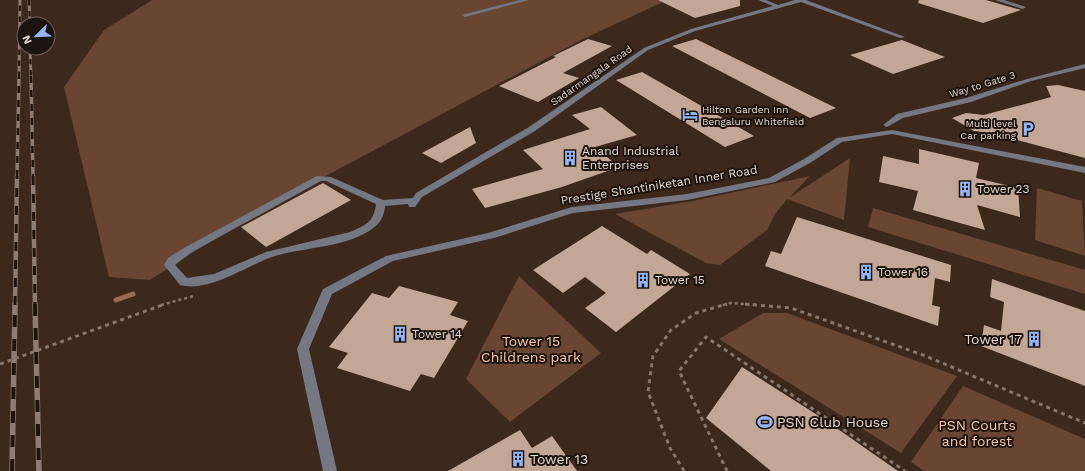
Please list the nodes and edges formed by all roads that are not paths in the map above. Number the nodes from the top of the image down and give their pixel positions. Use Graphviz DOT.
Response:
graph roads {
  1 [pos="526,0"];
  2 [pos="762,0"];
  3 [pos="799,0"];
  4 [pos="998,0"];
  5 [pos="777,6"];
  6 [pos="1022,7"];
  7 [pos="465,15"];
  8 [pos="902,37"];
  9 [pos="1085,66"];
  10 [pos="887,125"];
  11 [pos="1085,170"];
  12 [pos="381,203"];
  13 [pos="330,471"];
  1 -- 7 [label="street"];
  2 -- 5 [label="street"];
  3 -- 5 [label="street, Sadarmangala Road"];
  3 -- 8 [label="street"];
  4 -- 6 [label="street"];
  5 -- 12 [label="street, Sadarmangala Road"];
  9 -- 10 [label="street, Way to Gate 3"];
  11 -- 13 [label="street, Prestige Shantiniketan Inner Road"];
  12 -- 12 [label="street"];
}
